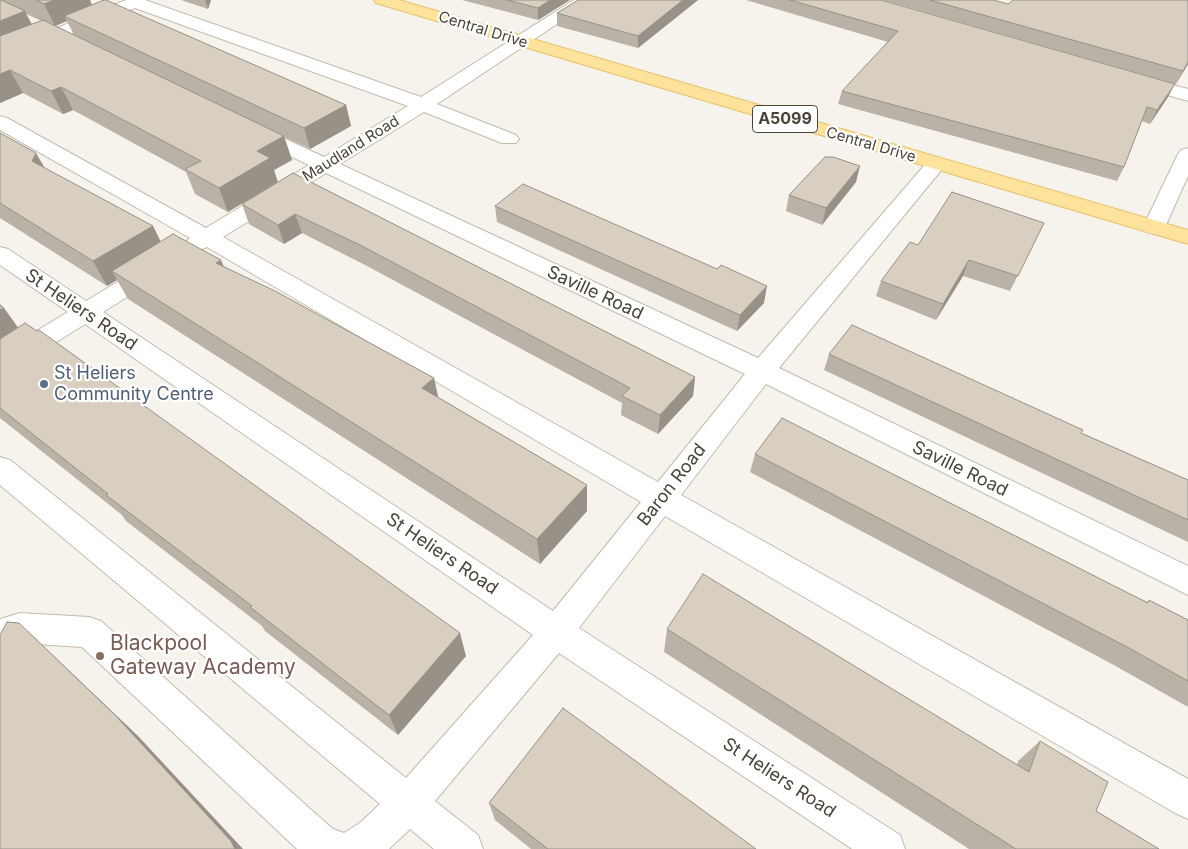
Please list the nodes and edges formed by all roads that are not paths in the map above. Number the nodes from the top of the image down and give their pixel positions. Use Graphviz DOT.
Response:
graph roads {
  1 [pos="382,0"];
  2 [pos="585,0"];
  3 [pos="27,21"];
  4 [pos="54,34"];
  5 [pos="521,42"];
  6 [pos="80,47"];
  7 [pos="0,57"];
  8 [pos="1122,76"];
  9 [pos="1188,95"];
  10 [pos="422,105"];
  11 [pos="0,122"];
  12 [pos="237,123"];
  13 [pos="509,139"];
  14 [pos="1188,154"];
  15 [pos="936,164"];
  16 [pos="324,166"];
  17 [pos="1154,227"];
  18 [pos="1188,237"];
  19 [pos="207,238"];
  20 [pos="0,254"];
  21 [pos="85,313"];
  22 [pos="0,365"];
  23 [pos="762,371"];
  24 [pos="0,468"];
  25 [pos="662,498"];
  26 [pos="1188,581"];
  27 [pos="556,632"];
  28 [pos="0,634"];
  29 [pos="1188,800"];
  30 [pos="408,804"];
  31 [pos="337,849"];
  32 [pos="354,849"];
  33 [pos="464,849"];
  34 [pos="886,849"];
  1 -- 5 [label="main road, Central Drive / A5099"];
  2 -- 5 [label="street, Maudland Road"];
  3 -- 4 [label="street"];
  4 -- 6 [label="street"];
  4 -- 7 [label="street"];
  4 -- 10 [label="street"];
  5 -- 10 [label="street, Maudland Road"];
  5 -- 15 [label="main road, Central Drive / A5099"];
  8 -- 9 [label="street"];
  10 -- 13 [label="street"];
  10 -- 16 [label="street, Maudland Road"];
  11 -- 19 [label="street"];
  12 -- 16 [label="street, Saville Road"];
  14 -- 17 [label="street"];
  15 -- 17 [label="main road, Central Drive / A5099"];
  15 -- 23 [label="street, Baron Road"];
  16 -- 19 [label="street, Maudland Road"];
  16 -- 23 [label="street, Saville Road"];
  17 -- 18 [label="main road, Central Drive / A5099"];
  19 -- 21 [label="street, Maudland Road"];
  19 -- 25 [label="street"];
  20 -- 21 [label="street, St Heliers Road"];
  21 -- 22 [label="street, Maudland Road"];
  21 -- 27 [label="street, St Heliers Road"];
  23 -- 25 [label="street, Baron Road"];
  23 -- 26 [label="street, Saville Road"];
  24 -- 30 [label="street"];
  25 -- 27 [label="street, Baron Road"];
  25 -- 29 [label="street"];
  27 -- 30 [label="street, Baron Road"];
  27 -- 34 [label="street, St Heliers Road"];
  28 -- 31 [label="street"];
  30 -- 32 [label="street, Baron Road"];
  30 -- 33 [label="street"];
}
